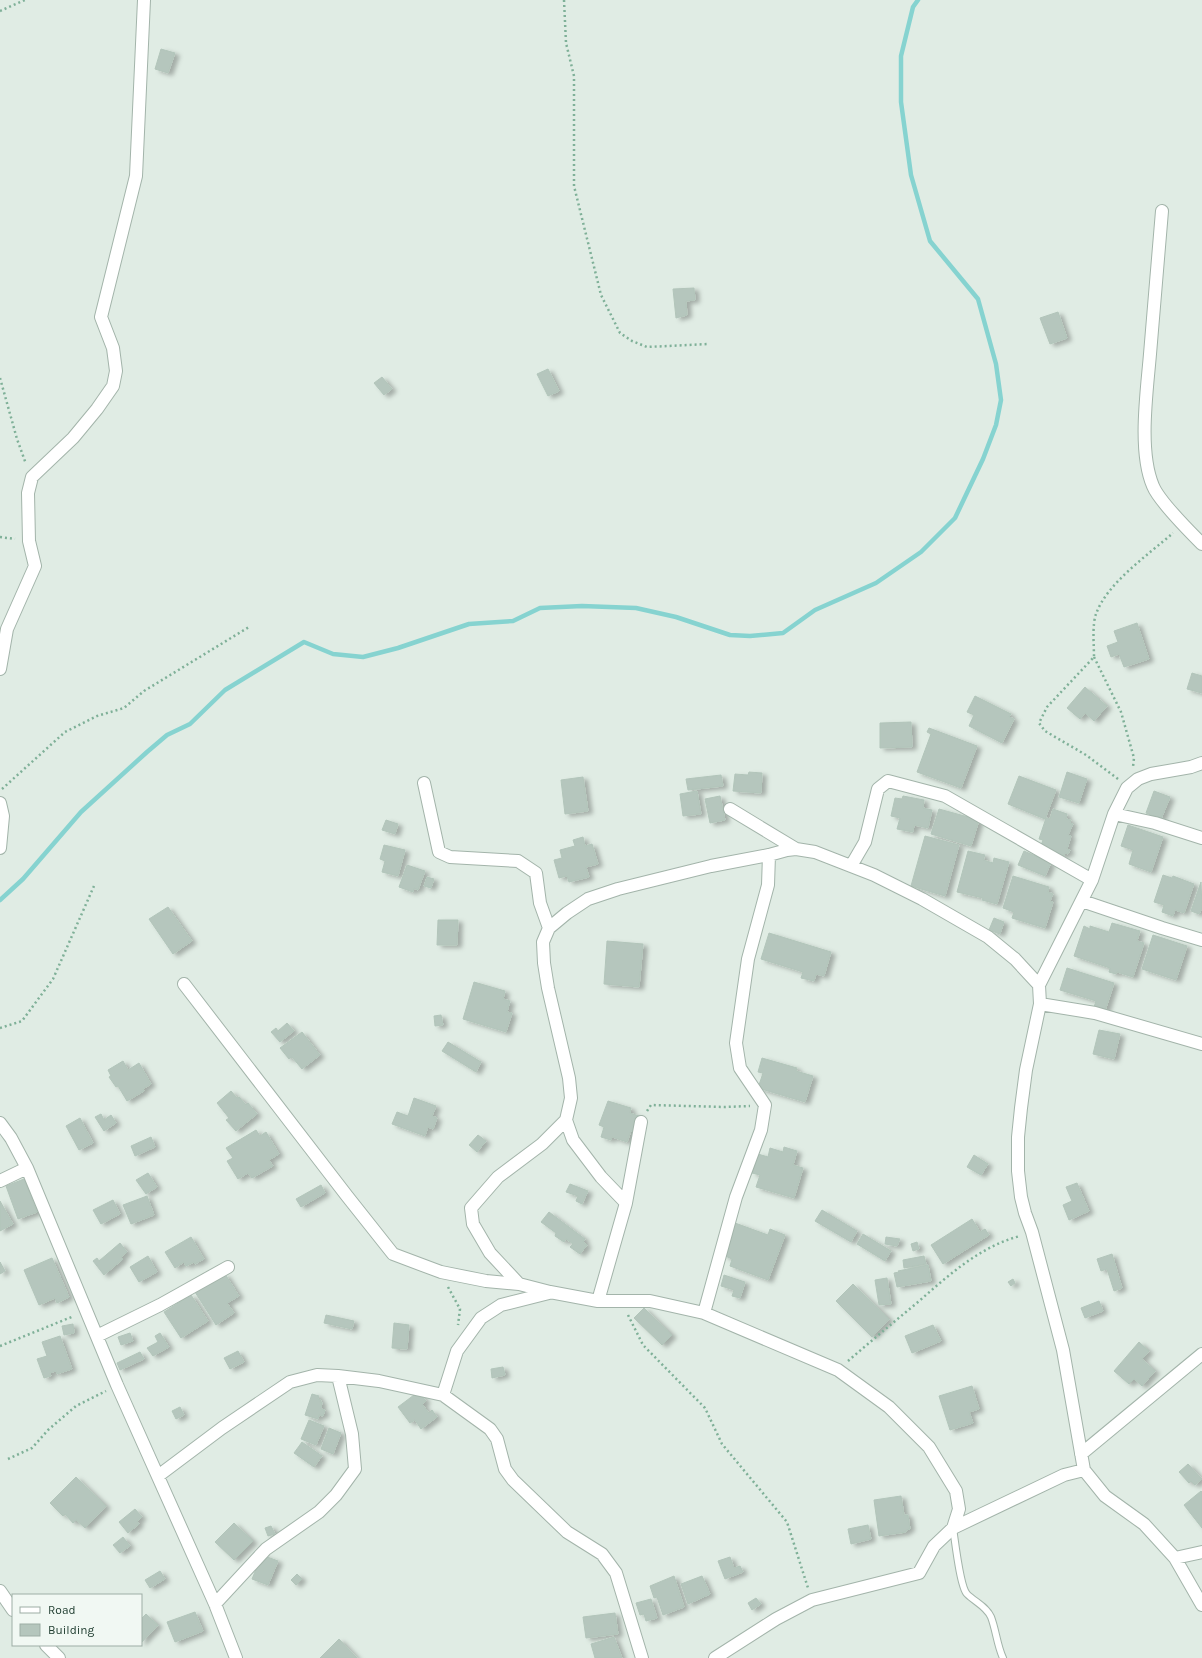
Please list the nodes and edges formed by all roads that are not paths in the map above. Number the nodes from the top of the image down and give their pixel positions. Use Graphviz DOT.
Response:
graph roads {
  1 [pos="144,0"];
  2 [pos="1162,211"];
  3 [pos="1202,544"];
  4 [pos="0,669"];
  5 [pos="1202,763"];
  6 [pos="424,783"];
  7 [pos="0,803"];
  8 [pos="730,809"];
  9 [pos="1114,814"];
  10 [pos="1202,838"];
  11 [pos="0,848"];
  12 [pos="796,849"];
  13 [pos="770,855"];
  14 [pos="851,866"];
  15 [pos="1092,880"];
  16 [pos="1082,901"];
  17 [pos="549,928"];
  18 [pos="1202,940"];
  19 [pos="184,984"];
  20 [pos="1039,985"];
  21 [pos="1040,1004"];
  22 [pos="1202,1044"];
  23 [pos="566,1120"];
  24 [pos="641,1122"];
  25 [pos="0,1123"];
  26 [pos="27,1168"];
  27 [pos="0,1181"];
  28 [pos="626,1202"];
  29 [pos="228,1267"];
  30 [pos="519,1284"];
  31 [pos="550,1292"];
  32 [pos="598,1301"];
  33 [pos="704,1313"];
  34 [pos="97,1336"];
  35 [pos="1202,1354"];
  36 [pos="338,1376"];
  37 [pos="443,1395"];
  38 [pos="1081,1454"];
  39 [pos="1084,1470"];
  40 [pos="158,1476"];
  41 [pos="954,1528"];
  42 [pos="1202,1552"];
  43 [pos="1175,1558"];
  44 [pos="0,1591"];
  45 [pos="215,1604"];
  46 [pos="1202,1605"];
  47 [pos="12,1609"];
  48 [pos="47,1646"];
  49 [pos="59,1658"];
  50 [pos="236,1658"];
  51 [pos="642,1658"];
  52 [pos="716,1658"];
  53 [pos="1003,1658"];
  1 -- 4 [label="street"];
  2 -- 3 [label="street"];
  5 -- 9 [label="street"];
  6 -- 17 [label="street"];
  7 -- 11 [label="street"];
  8 -- 12 [label="street"];
  9 -- 10 [label="street"];
  9 -- 15 [label="street"];
  12 -- 13 [label="street"];
  12 -- 14 [label="street"];
  13 -- 17 [label="street"];
  13 -- 33 [label="street"];
  14 -- 15 [label="street"];
  14 -- 20 [label="street"];
  15 -- 16 [label="street"];
  16 -- 18 [label="street"];
  16 -- 20 [label="street"];
  17 -- 23 [label="street"];
  19 -- 30 [label="street"];
  20 -- 21 [label="street"];
  21 -- 22 [label="street"];
  21 -- 38 [label="street"];
  23 -- 28 [label="street"];
  23 -- 30 [label="street"];
  24 -- 28 [label="street"];
  25 -- 26 [label="street"];
  26 -- 27 [label="street"];
  26 -- 34 [label="street"];
  28 -- 32 [label="street"];
  29 -- 34 [label="street"];
  30 -- 31 [label="street"];
  31 -- 32 [label="street"];
  31 -- 37 [label="street"];
  32 -- 33 [label="street"];
  33 -- 41 [label="street"];
  34 -- 40 [label="street"];
  35 -- 38 [label="street"];
  36 -- 37 [label="street"];
  36 -- 40 [label="street"];
  36 -- 45 [label="street"];
  37 -- 51 [label="street"];
  38 -- 39 [label="street"];
  39 -- 41 [label="street"];
  39 -- 43 [label="street"];
  40 -- 45 [label="street"];
  41 -- 52 [label="street"];
  41 -- 53 [label="lane"];
  42 -- 43 [label="street"];
  43 -- 46 [label="street"];
  44 -- 47 [label="street"];
  45 -- 50 [label="street"];
  48 -- 49 [label="street"];
}
